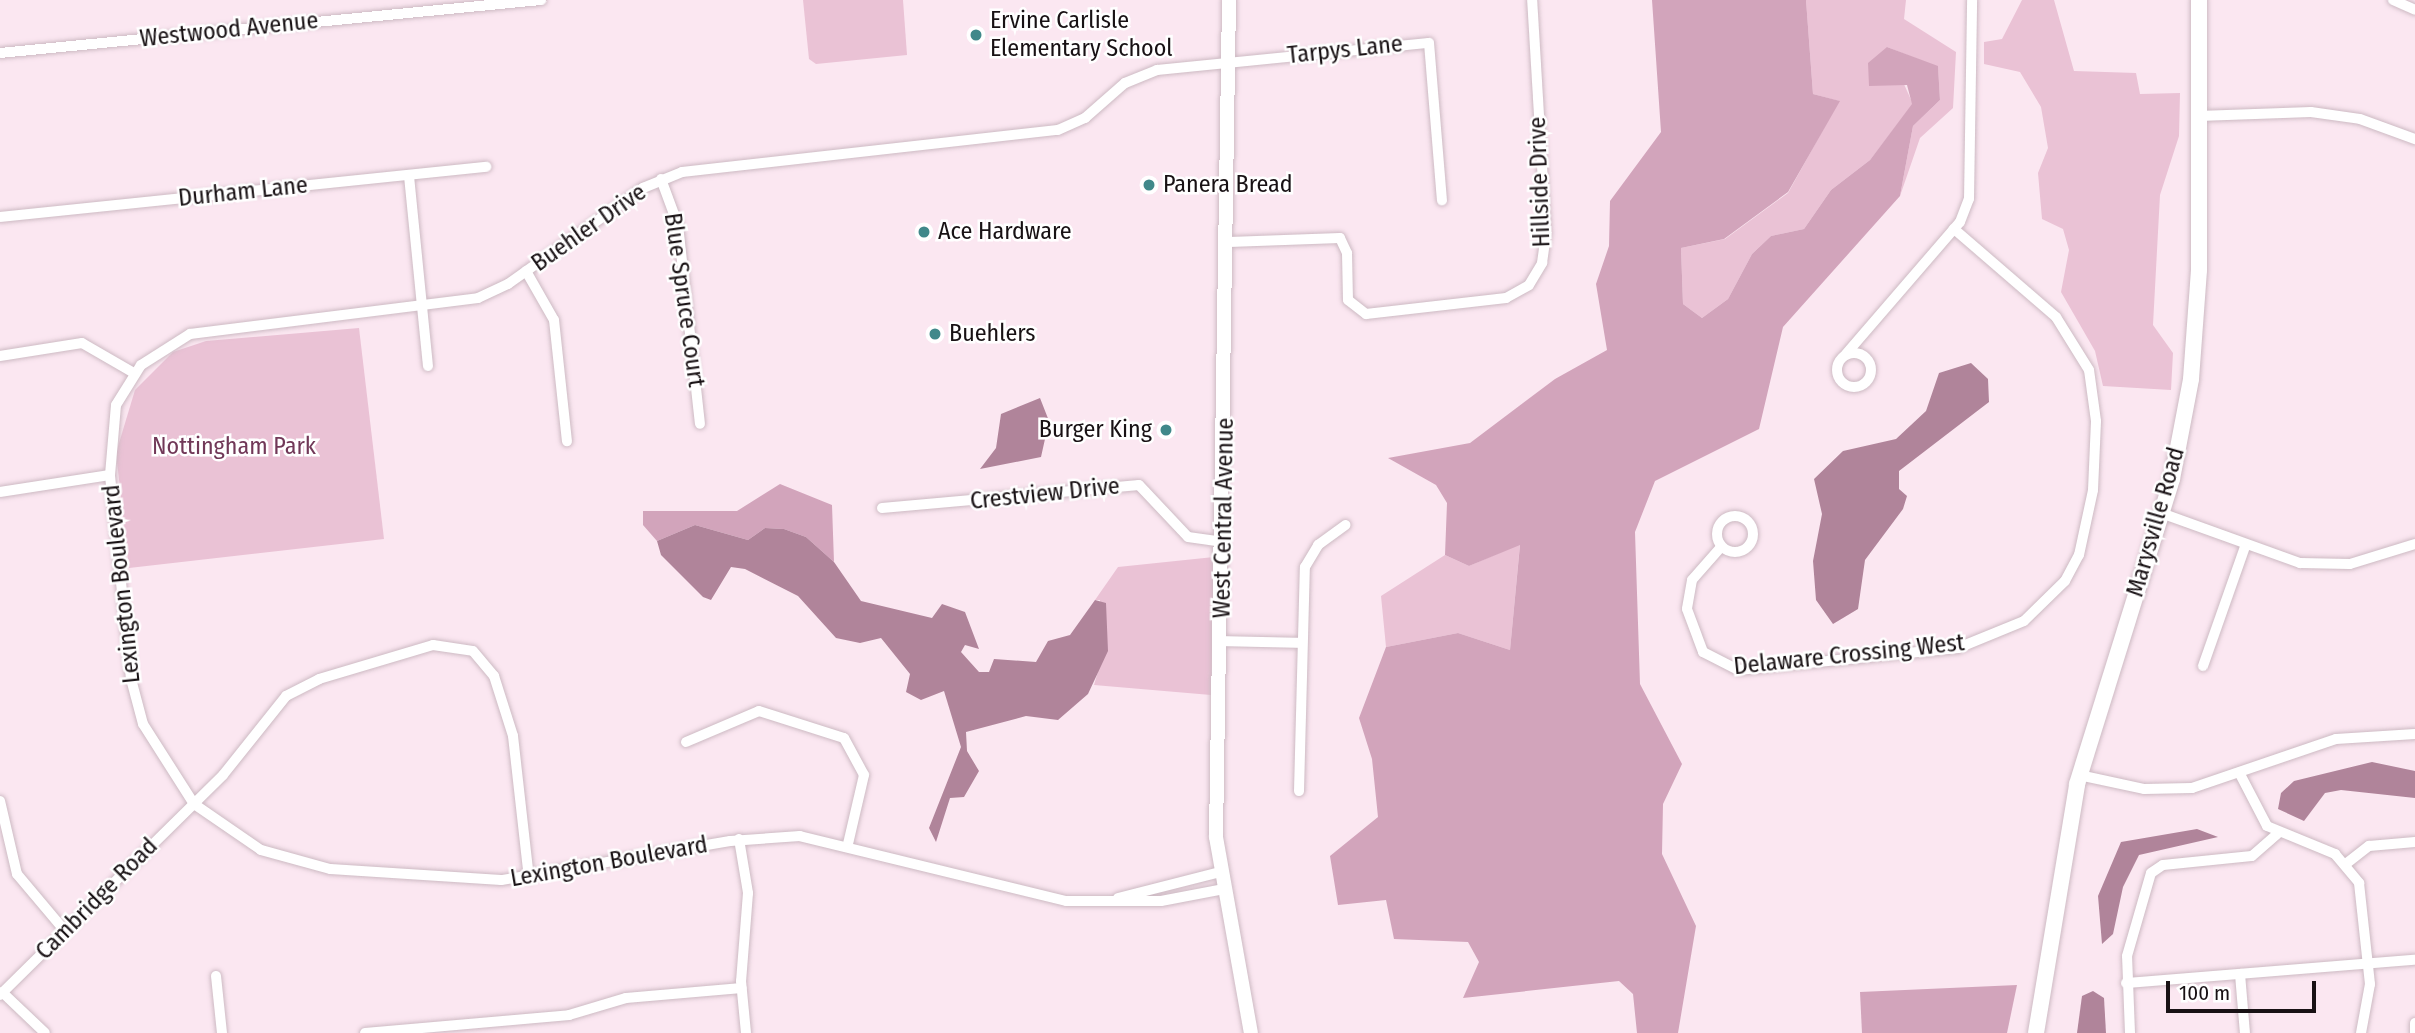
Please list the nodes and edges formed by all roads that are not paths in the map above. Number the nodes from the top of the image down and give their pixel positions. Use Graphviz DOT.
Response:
graph roads {
  1 [pos="541,0"];
  2 [pos="1229,0"];
  3 [pos="1532,0"];
  4 [pos="1972,0"];
  5 [pos="2199,0"];
  6 [pos="2393,0"];
  7 [pos="2415,10"];
  8 [pos="0,52"];
  9 [pos="1228,62"];
  10 [pos="2199,116"];
  11 [pos="2415,139"];
  12 [pos="486,167"];
  13 [pos="409,176"];
  14 [pos="661,179"];
  15 [pos="1442,200"];
  16 [pos="0,217"];
  17 [pos="1954,229"];
  18 [pos="1229,242"];
  19 [pos="526,271"];
  20 [pos="422,308"];
  21 [pos="1846,354"];
  22 [pos="0,356"];
  23 [pos="428,366"];
  24 [pos="134,373"];
  25 [pos="700,424"];
  26 [pos="567,440"];
  27 [pos="110,475"];
  28 [pos="0,492"];
  29 [pos="882,508"];
  30 [pos="2161,513"];
  31 [pos="1346,525"];
  32 [pos="1224,542"];
  33 [pos="2415,544"];
  34 [pos="1721,547"];
  35 [pos="2245,547"];
  36 [pos="1222,641"];
  37 [pos="1302,643"];
  38 [pos="2203,666"];
  39 [pos="2415,734"];
  40 [pos="686,742"];
  41 [pos="2079,775"];
  42 [pos="2241,776"];
  43 [pos="1299,792"];
  44 [pos="0,801"];
  45 [pos="194,804"];
  46 [pos="2277,834"];
  47 [pos="739,839"];
  48 [pos="2415,842"];
  49 [pos="848,844"];
  50 [pos="2347,863"];
  51 [pos="1220,872"];
  52 [pos="528,878"];
  53 [pos="1224,889"];
  54 [pos="1109,901"];
  55 [pos="65,931"];
  56 [pos="2415,960"];
  57 [pos="2368,963"];
  58 [pos="2240,974"];
  59 [pos="216,976"];
  60 [pos="2126,983"];
  61 [pos="742,988"];
  62 [pos="1,994"];
  63 [pos="2415,1023"];
  64 [pos="45,1033"];
  65 [pos="222,1033"];
  66 [pos="365,1033"];
  67 [pos="746,1033"];
  68 [pos="1251,1033"];
  69 [pos="2036,1033"];
  70 [pos="2130,1033"];
  71 [pos="2245,1033"];
  72 [pos="2361,1033"];
  73 [pos="2415,1033"];
  1 -- 8 [label="street, Westwood Avenue"];
  2 -- 9 [label="main road, West Central Avenue"];
  3 -- 18 [label="street, Hillside Drive"];
  4 -- 17 [label="street"];
  5 -- 10 [label="highway, Marysville Road"];
  6 -- 7 [label="street"];
  9 -- 14 [label="street, Buehler Drive"];
  9 -- 15 [label="street, Tarpys Lane"];
  9 -- 18 [label="main road, West Central Avenue"];
  10 -- 11 [label="street"];
  10 -- 30 [label="highway, Marysville Road"];
  12 -- 13 [label="street, Durham Lane"];
  13 -- 16 [label="street, Durham Lane"];
  13 -- 20 [label="street"];
  14 -- 19 [label="street, Buehler Drive"];
  14 -- 25 [label="street, Blue Spruce Court"];
  17 -- 21 [label="street"];
  17 -- 34 [label="street, Delaware Crossing West"];
  18 -- 32 [label="main road, West Central Avenue"];
  19 -- 20 [label="street, Buehler Drive"];
  19 -- 26 [label="street"];
  20 -- 23 [label="street"];
  20 -- 24 [label="street, Buehler Drive"];
  22 -- 24 [label="street"];
  24 -- 27 [label="street, Lexington Boulevard"];
  27 -- 28 [label="street"];
  27 -- 45 [label="street, Lexington Boulevard"];
  29 -- 32 [label="street, Crestview Drive"];
  30 -- 35 [label="street"];
  30 -- 41 [label="highway, Marysville Road"];
  31 -- 37 [label="street"];
  32 -- 36 [label="main road, West Central Avenue"];
  33 -- 35 [label="street"];
  35 -- 38 [label="street"];
  36 -- 37 [label="street"];
  36 -- 51 [label="main road, West Central Avenue"];
  37 -- 43 [label="street"];
  39 -- 42 [label="street"];
  40 -- 49 [label="street"];
  41 -- 42 [label="street"];
  41 -- 69 [label="highway, Marysville Road"];
  42 -- 46 [label="street"];
  44 -- 55 [label="street"];
  45 -- 52 [label="street, Lexington Boulevard"];
  45 -- 52 [label="street, Cambridge Road"];
  45 -- 55 [label="street, Cambridge Road"];
  46 -- 50 [label="street"];
  46 -- 60 [label="street"];
  47 -- 49 [label="street, Lexington Boulevard"];
  47 -- 52 [label="street, Lexington Boulevard"];
  47 -- 61 [label="street"];
  48 -- 50 [label="street"];
  49 -- 54 [label="street, Lexington Boulevard"];
  50 -- 57 [label="street"];
  51 -- 53 [label="main road, West Central Avenue"];
  51 -- 54 [label="street, Lexington Boulevard"];
  53 -- 54 [label="street, Lexington Boulevard"];
  53 -- 68 [label="main road, West Central Avenue"];
  55 -- 62 [label="street, Cambridge Road"];
  56 -- 57 [label="street"];
  57 -- 58 [label="street"];
  57 -- 72 [label="street"];
  58 -- 60 [label="street"];
  58 -- 71 [label="street"];
  59 -- 65 [label="street"];
  60 -- 70 [label="street"];
  61 -- 66 [label="street"];
  61 -- 67 [label="street"];
  62 -- 64 [label="street"];
  63 -- 73 [label="street"];
}
